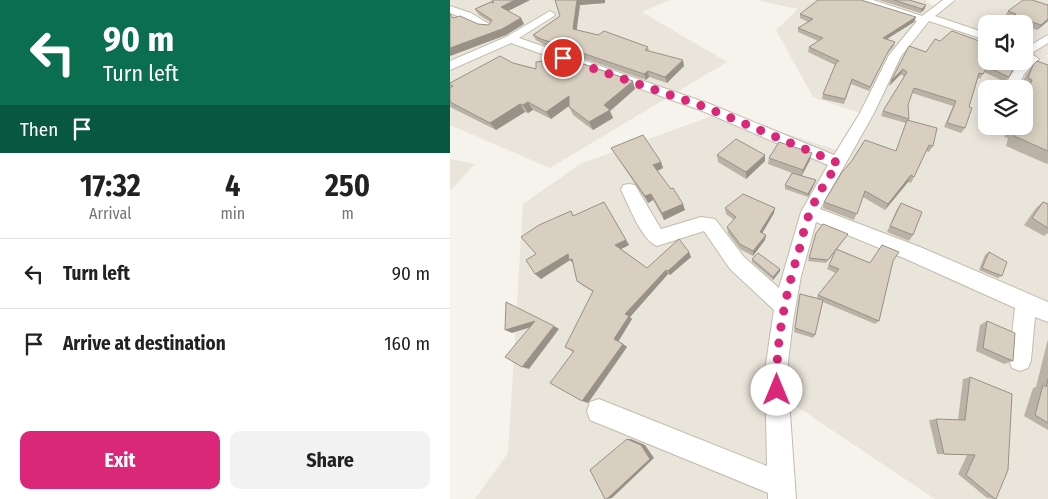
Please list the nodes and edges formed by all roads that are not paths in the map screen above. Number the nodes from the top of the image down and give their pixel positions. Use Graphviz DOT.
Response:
graph roads {
  1 [pos="863,0"];
  2 [pos="950,0"];
  3 [pos="483,7"];
  4 [pos="450,9"];
  5 [pos="550,14"];
  6 [pos="467,15"];
  7 [pos="926,18"];
  8 [pos="488,27"];
  9 [pos="978,34"];
  10 [pos="1048,38"];
  11 [pos="510,39"];
  12 [pos="1033,51"];
  13 [pos="1033,59"];
  14 [pos="1046,65"];
  15 [pos="450,66"];
  16 [pos="838,163"];
  17 [pos="629,190"];
  18 [pos="810,212"];
  19 [pos="1026,302"];
  20 [pos="785,308"];
  21 [pos="1048,312"];
  22 [pos="1020,360"];
  23 [pos="599,411"];
  24 [pos="782,492"];
  1 -- 7 [label="street"];
  2 -- 7 [label="street"];
  3 -- 6 [label="street"];
  4 -- 6 [label="street"];
  5 -- 11 [label="street"];
  6 -- 8 [label="street"];
  7 -- 9 [label="street"];
  7 -- 16 [label="street"];
  10 -- 12 [label="street"];
  11 -- 15 [label="street"];
  11 -- 16 [label="street"];
  13 -- 14 [label="street"];
  16 -- 18 [label="street"];
  17 -- 20 [label="street"];
  18 -- 19 [label="street"];
  18 -- 20 [label="street"];
  19 -- 21 [label="street"];
  19 -- 22 [label="street"];
  20 -- 24 [label="street"];
  23 -- 24 [label="street"];
}
